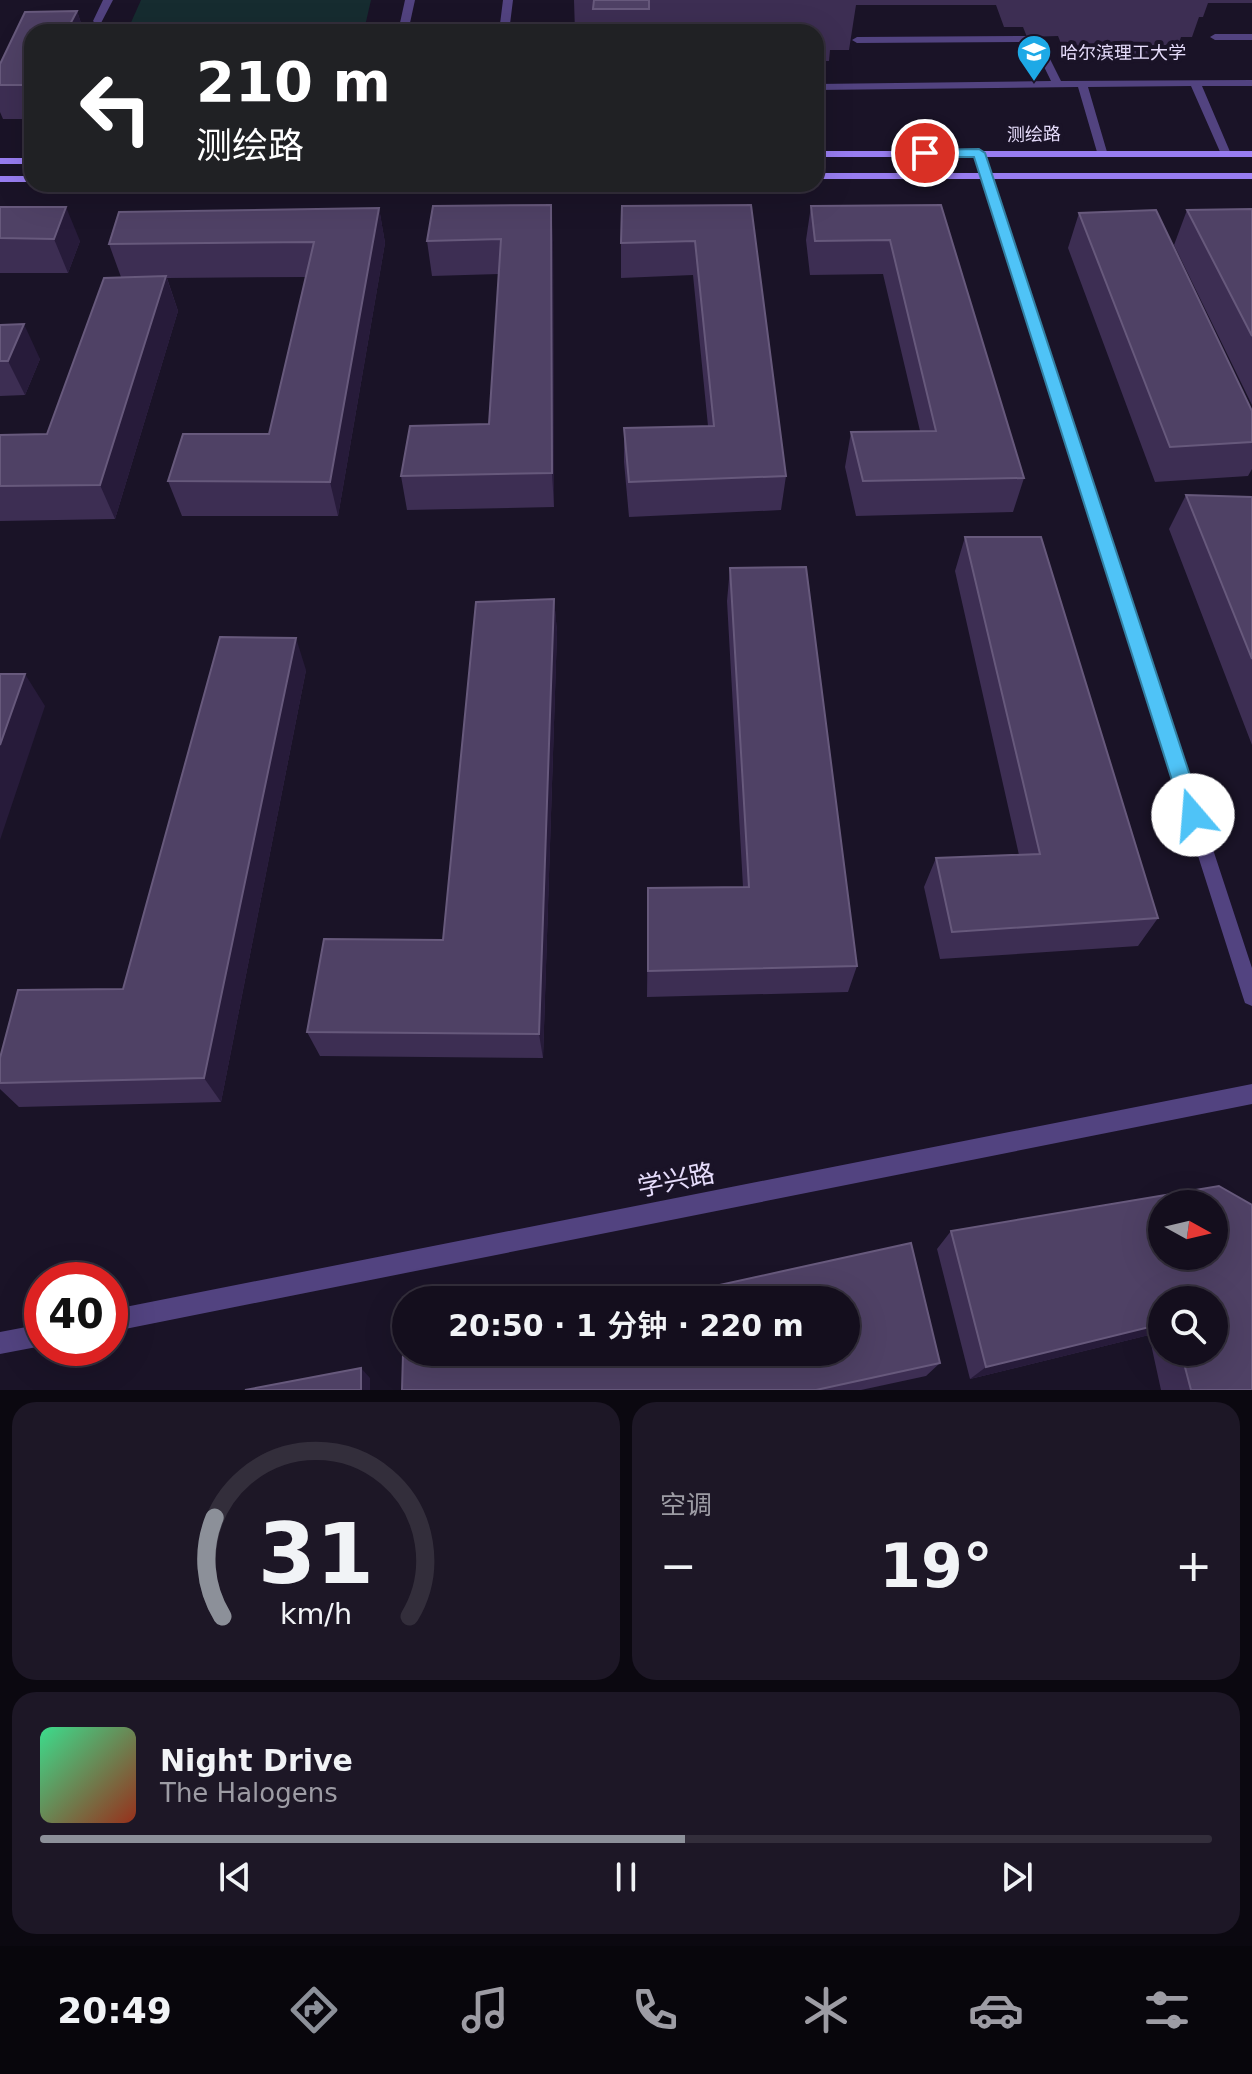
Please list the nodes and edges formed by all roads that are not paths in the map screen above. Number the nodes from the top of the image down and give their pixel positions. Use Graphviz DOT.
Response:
graph roads {
  1 [pos="108,0"];
  2 [pos="410,0"];
  3 [pos="508,0"];
  4 [pos="98,21"];
  5 [pos="405,24"];
  6 [pos="505,24"];
  7 [pos="1215,37"];
  8 [pos="1252,37"];
  9 [pos="857,40"];
  10 [pos="1195,83"];
  11 [pos="1252,83"];
  12 [pos="1057,84"];
  13 [pos="1082,84"];
  14 [pos="824,87"];
  15 [pos="1102,152"];
  16 [pos="979,153"];
  17 [pos="824,154"];
  18 [pos="1226,154"];
  19 [pos="1252,154"];
  20 [pos="0,161"];
  21 [pos="24,161"];
  22 [pos="824,176"];
  23 [pos="986,176"];
  24 [pos="1252,176"];
  25 [pos="0,179"];
  26 [pos="24,179"];
  27 [pos="1252,997"];
  28 [pos="1252,1094"];
  29 [pos="128,1317"];
  30 [pos="24,1338"];
  31 [pos="0,1343"];
  1 -- 4 [label="street"];
  2 -- 5 [label="street"];
  3 -- 6 [label="street"];
  7 -- 8 [label="street"];
  9 -- 12 [label="street"];
  10 -- 11 [label="street"];
  10 -- 13 [label="street"];
  10 -- 18 [label="street"];
  12 -- 13 [label="street"];
  12 -- 14 [label="street"];
  13 -- 15 [label="street"];
  15 -- 16 [label="main road, 测绘路"];
  15 -- 18 [label="main road, 测绘路"];
  16 -- 17 [label="main road, 测绘路"];
  16 -- 23 [label="street"];
  18 -- 19 [label="main road, 测绘路"];
  20 -- 21 [label="main road"];
  22 -- 23 [label="main road, 测绘路"];
  23 -- 24 [label="main road, 测绘路"];
  23 -- 27 [label="street"];
  25 -- 26 [label="main road"];
  28 -- 29 [label="street, 学兴路"];
  30 -- 31 [label="street"];
}
